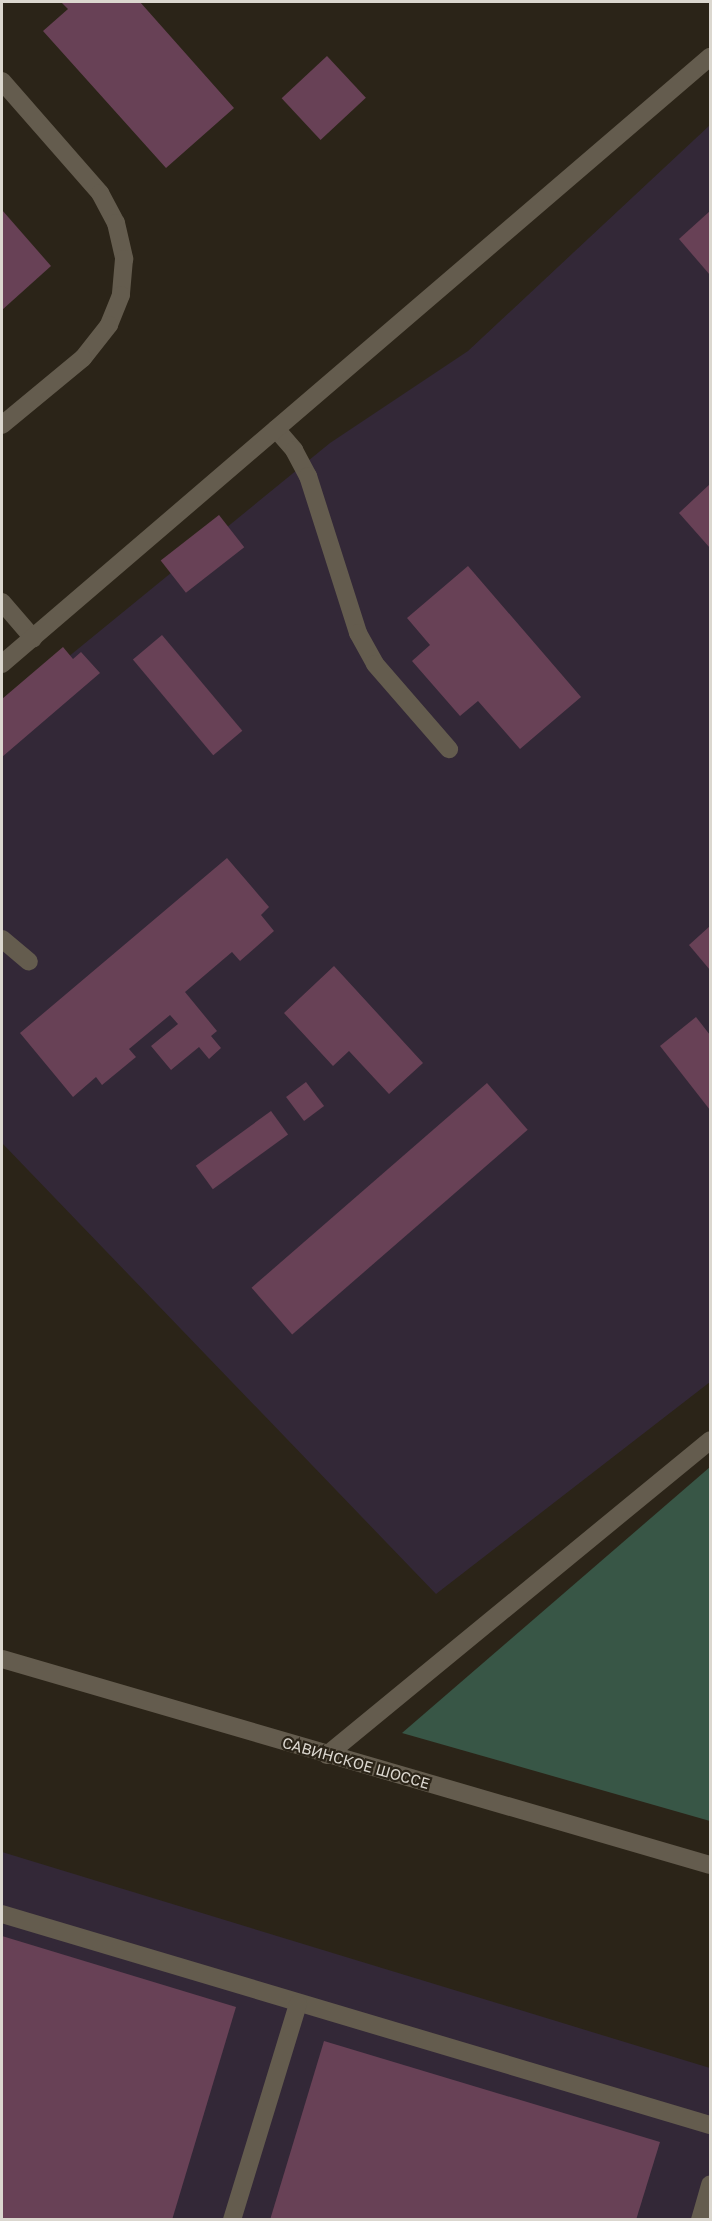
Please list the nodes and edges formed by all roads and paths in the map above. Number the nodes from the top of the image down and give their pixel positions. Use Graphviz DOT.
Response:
graph roads {
  1 [pos="711,57"];
  2 [pos="2,81"];
  3 [pos="2,425"];
  4 [pos="276,429"];
  5 [pos="2,602"];
  6 [pos="33,638"];
  7 [pos="2,664"];
  8 [pos="449,749"];
  9 [pos="2,939"];
  10 [pos="29,962"];
  11 [pos="711,1440"];
  12 [pos="2,1659"];
  13 [pos="327,1755"];
  14 [pos="711,1865"];
  15 [pos="2,1914"];
  16 [pos="298,2004"];
  17 [pos="711,2125"];
  18 [pos="711,2184"];
  19 [pos="232,2220"];
  20 [pos="700,2220"];
  1 -- 4 [label="street"];
  2 -- 3 [label="street"];
  4 -- 6 [label="street"];
  4 -- 8 [label="street"];
  5 -- 6 [label="street"];
  6 -- 7 [label="street"];
  9 -- 10 [label="street"];
  11 -- 13 [label="street"];
  12 -- 13 [label="street, САВИНСКОЕ ШОССЕ"];
  13 -- 14 [label="street, САВИНСКОЕ ШОССЕ"];
  15 -- 16 [label="street"];
  16 -- 17 [label="street"];
  16 -- 19 [label="street"];
  18 -- 20 [label="street"];
}
